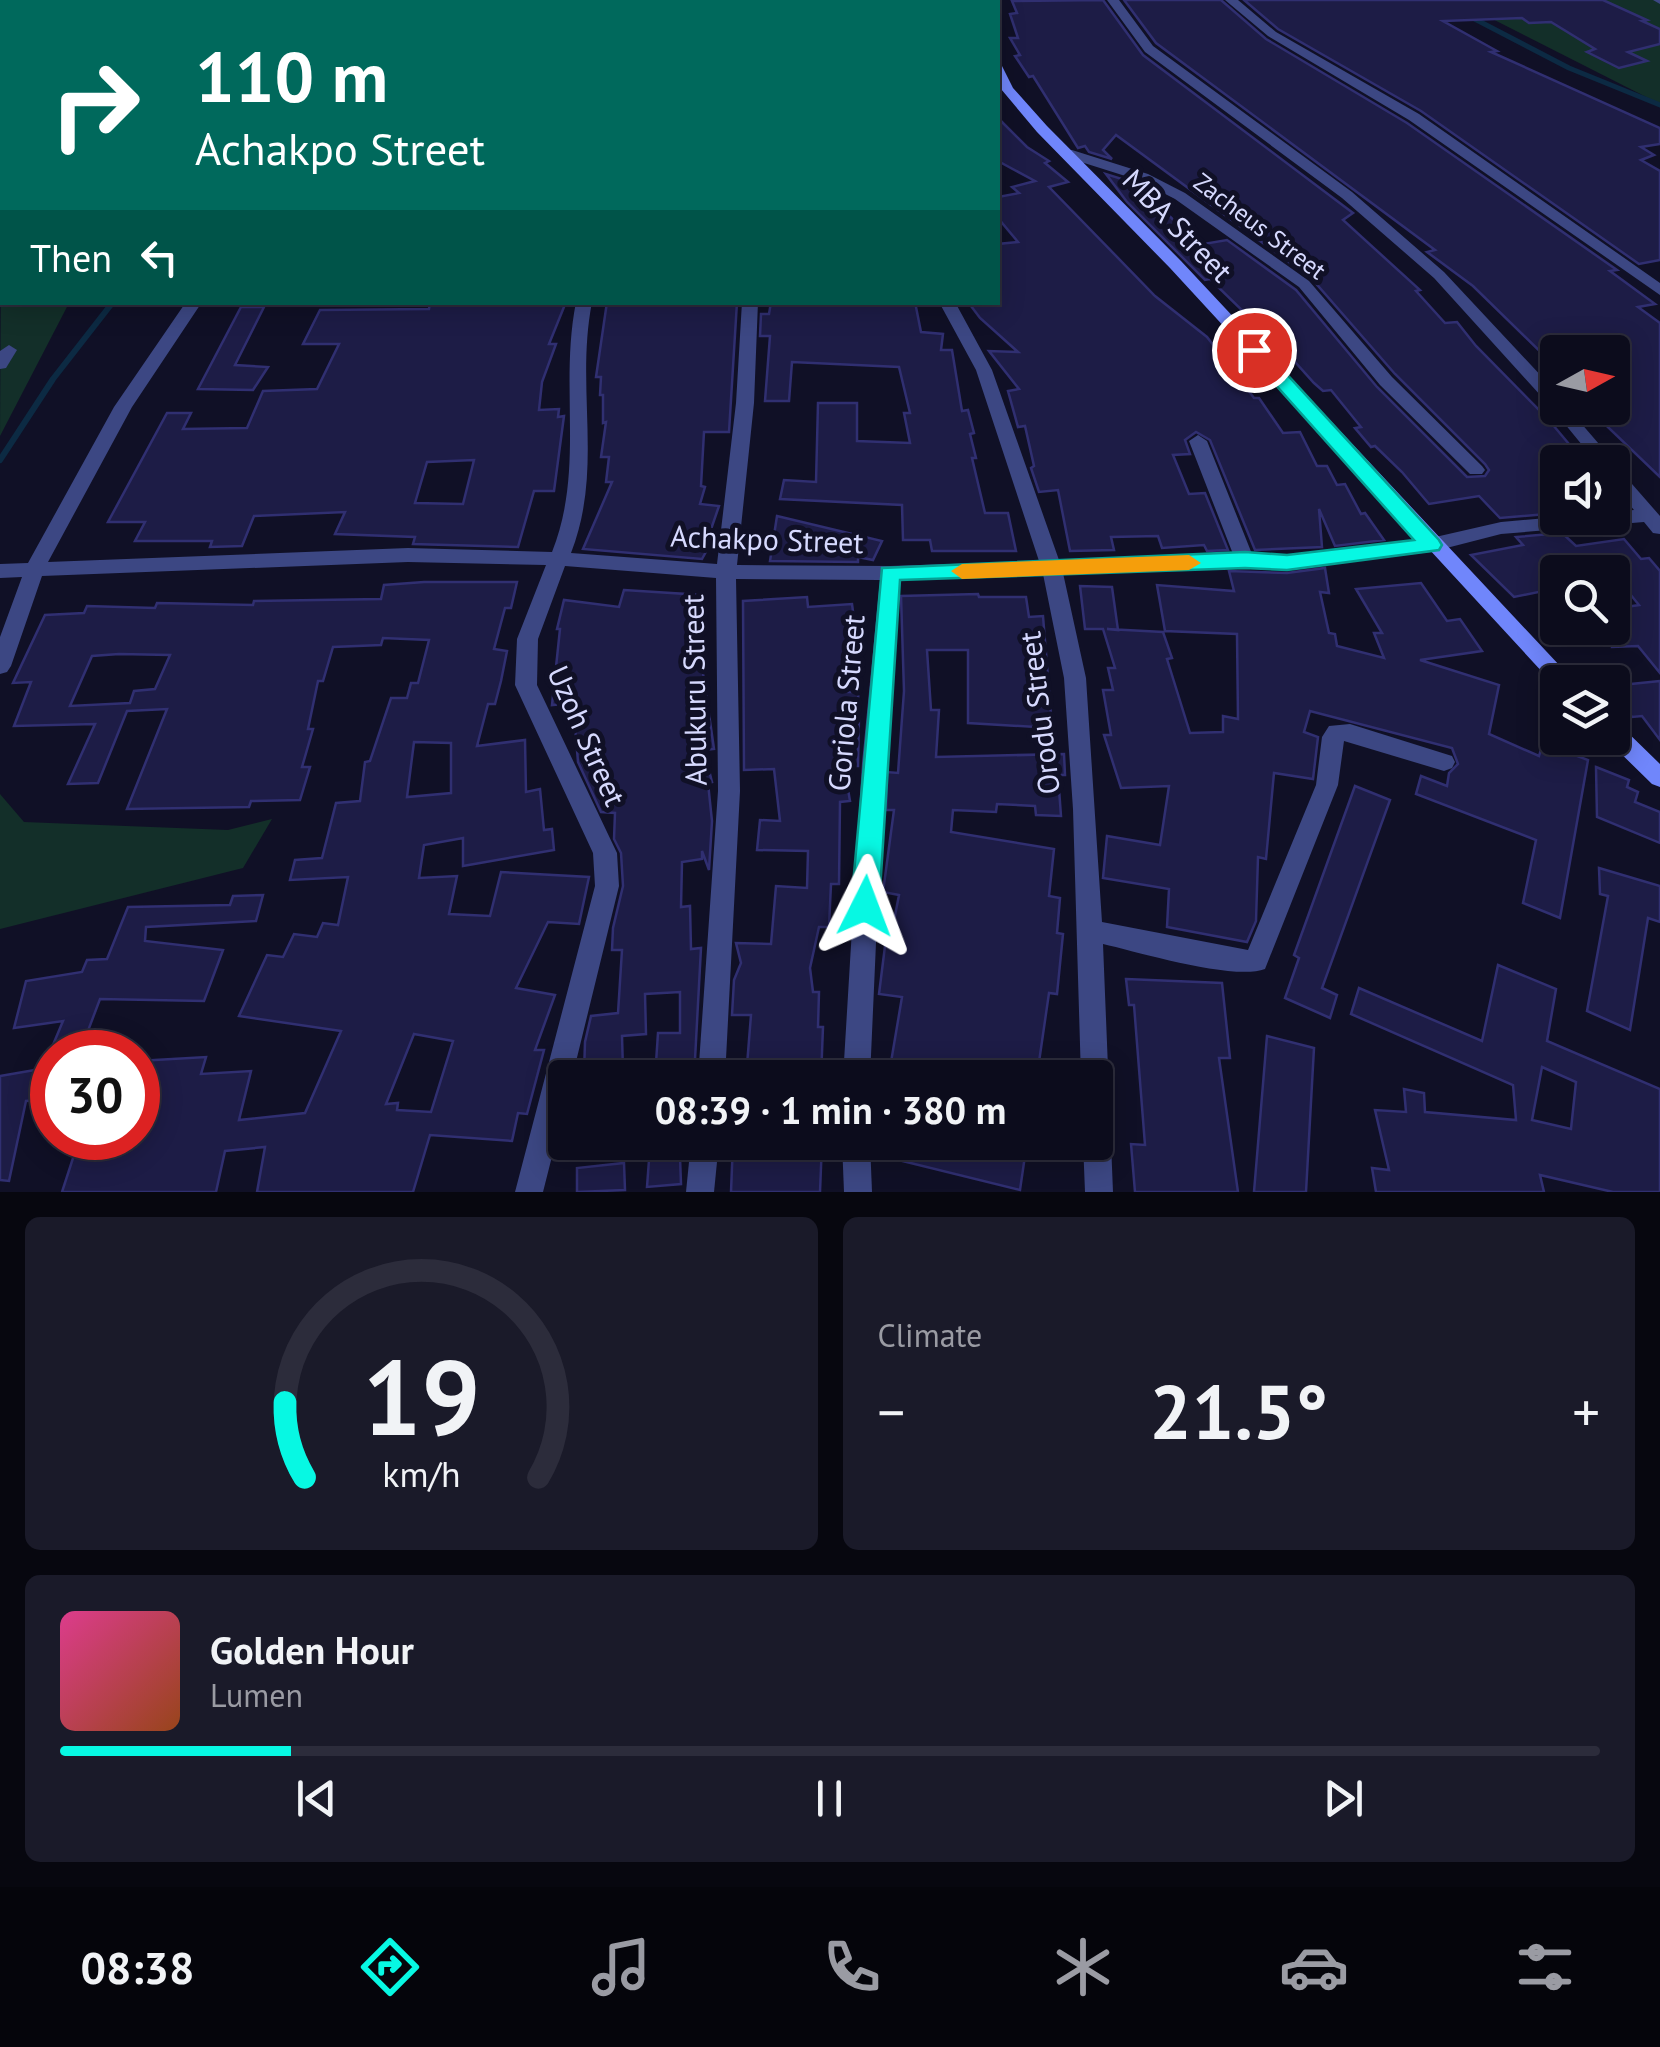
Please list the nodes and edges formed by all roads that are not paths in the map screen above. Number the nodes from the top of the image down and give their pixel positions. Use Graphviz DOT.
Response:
graph roads {
  1 [pos="1113,0"];
  2 [pos="1231,0"];
  3 [pos="1000,74"];
  4 [pos="1067,153"];
  5 [pos="1660,290"];
  6 [pos="192,305"];
  7 [pos="584,305"];
  8 [pos="750,305"];
  9 [pos="949,305"];
  10 [pos="1540,386"];
  11 [pos="1574,425"];
  12 [pos="1198,440"];
  13 [pos="1591,445"];
  14 [pos="1476,470"];
  15 [pos="1630,493"];
  16 [pos="1654,522"];
  17 [pos="1431,545"];
  18 [pos="557,559"];
  19 [pos="1245,560"];
  20 [pos="1052,569"];
  21 [pos="34,570"];
  22 [pos="4,571"];
  23 [pos="726,572"];
  24 [pos="890,573"];
  25 [pos="1549,665"];
  26 [pos="0,666"];
  27 [pos="1630,749"];
  28 [pos="1444,762"];
  29 [pos="1660,778"];
  30 [pos="1088,930"];
  31 [pos="712,1060"];
  32 [pos="857,1060"];
  33 [pos="1094,1060"];
  34 [pos="704,1160"];
  35 [pos="857,1160"];
  36 [pos="1098,1160"];
  37 [pos="530,1192"];
  38 [pos="700,1192"];
  39 [pos="858,1192"];
  40 [pos="1099,1192"];
  1 -- 10 [label="street"];
  2 -- 5 [label="street"];
  3 -- 4 [label="street, MBA Street"];
  4 -- 14 [label="street, Zacheus Street"];
  4 -- 17 [label="street, MBA Street"];
  6 -- 21 [label="street"];
  7 -- 18 [label="street, Uzoh Street"];
  8 -- 23 [label="street, Abukuru Street"];
  9 -- 20 [label="street, Orodu Street"];
  11 -- 13 [label="street"];
  12 -- 19 [label="street"];
  15 -- 16 [label="street"];
  16 -- 17 [label="street, Achakpo Street"];
  17 -- 19 [label="street, Achakpo Street"];
  17 -- 25 [label="street, MBA Street"];
  18 -- 21 [label="street, Achakpo Street"];
  18 -- 23 [label="street, Achakpo Street"];
  18 -- 37 [label="street, Uzoh Street"];
  19 -- 20 [label="street, Achakpo Street"];
  20 -- 24 [label="street, Achakpo Street"];
  20 -- 30 [label="street, Orodu Street"];
  21 -- 22 [label="street, Achakpo Street"];
  21 -- 26 [label="street"];
  23 -- 24 [label="street, Achakpo Street"];
  23 -- 31 [label="street, Abukuru Street"];
  24 -- 32 [label="street, Goriola Street"];
  27 -- 29 [label="street"];
  28 -- 30 [label="street"];
  30 -- 33 [label="street, Orodu Street"];
  34 -- 38 [label="street"];
  35 -- 39 [label="street"];
  36 -- 40 [label="street, Orodu Street"];
}
